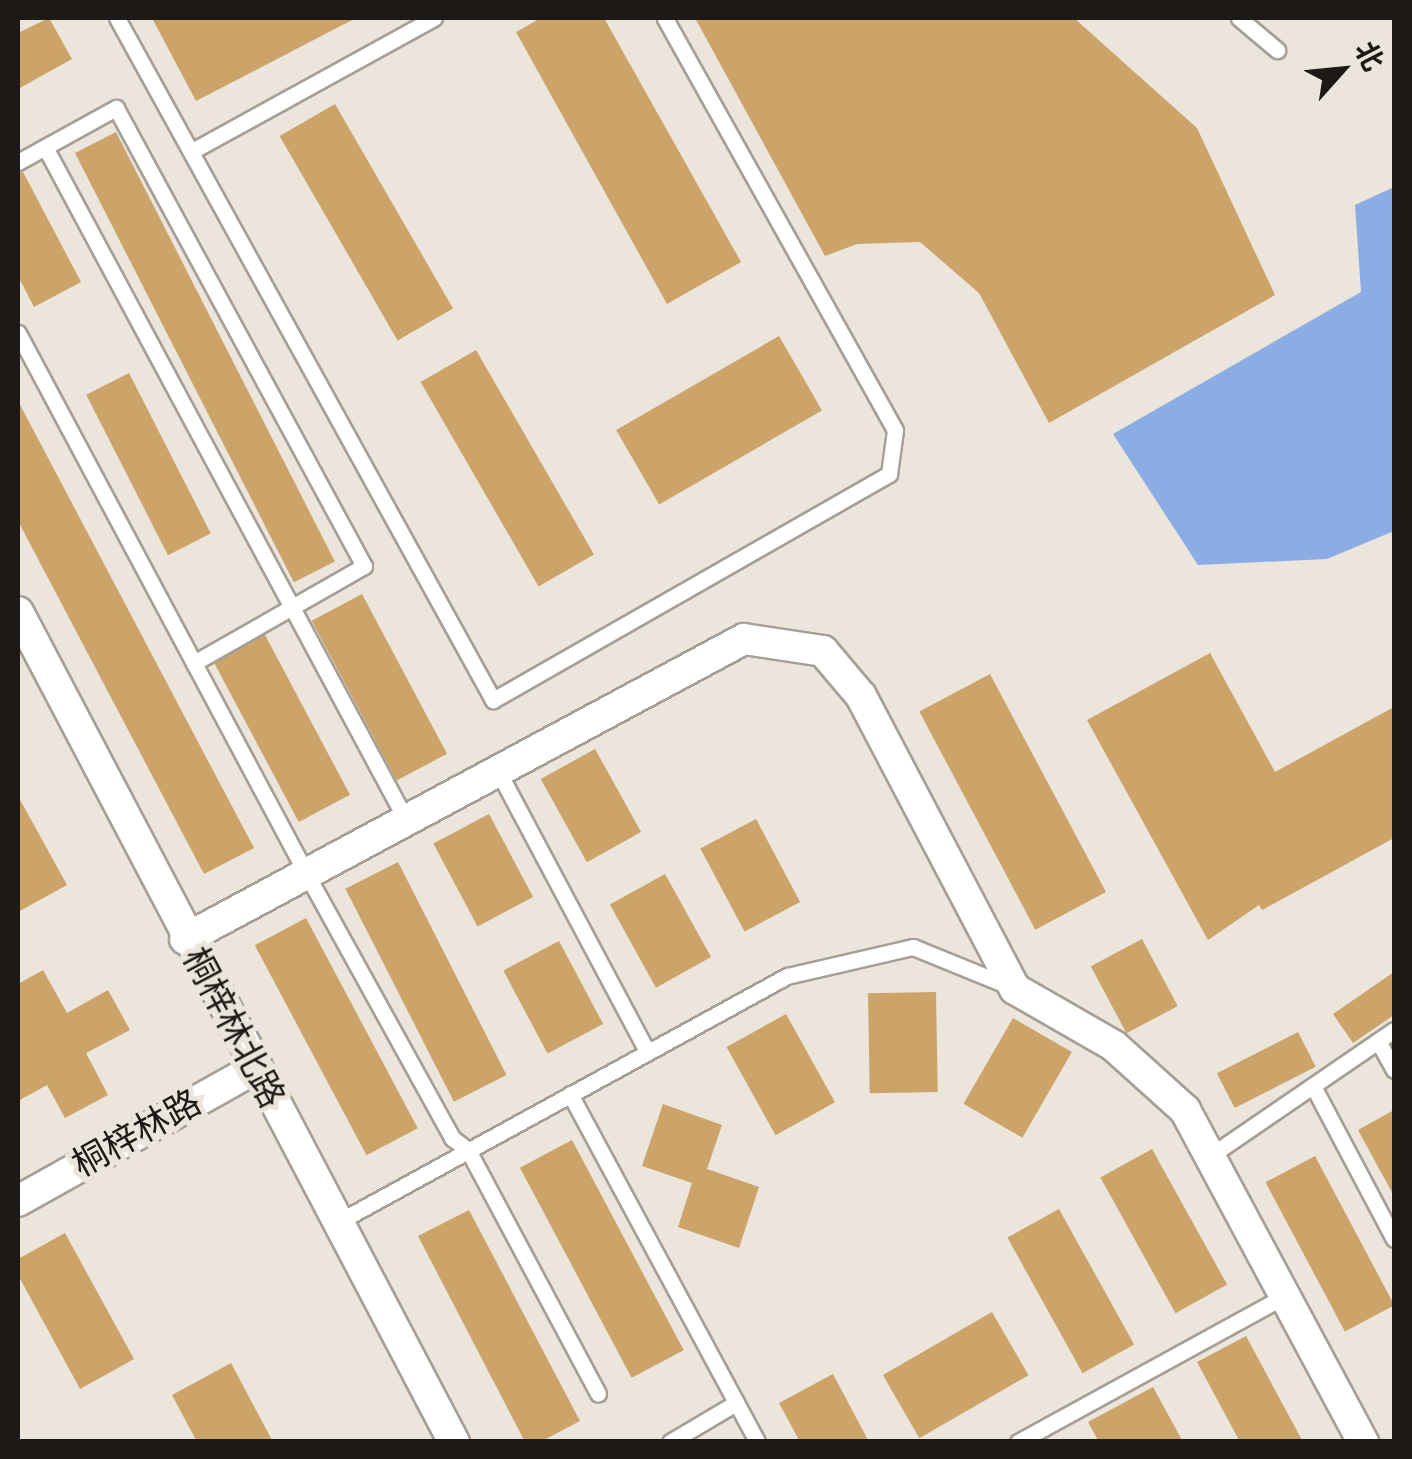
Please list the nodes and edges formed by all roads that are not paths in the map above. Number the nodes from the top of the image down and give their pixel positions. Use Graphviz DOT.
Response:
graph roads {
  1 [pos="117,18"];
  2 [pos="434,18"];
  3 [pos="664,18"];
  4 [pos="1239,18"];
  5 [pos="1277,50"];
  6 [pos="46,147"];
  7 [pos="192,151"];
  8 [pos="18,162"];
  9 [pos="18,333"];
  10 [pos="292,608"];
  11 [pos="18,612"];
  12 [pos="194,663"];
  13 [pos="498,771"];
  14 [pos="406,820"];
  15 [pos="306,874"];
  16 [pos="185,939"];
  17 [pos="1015,989"];
  18 [pos="1394,1030"];
  19 [pos="1378,1041"];
  20 [pos="647,1051"];
  21 [pos="256,1068"];
  22 [pos="1394,1070"];
  23 [pos="1313,1086"];
  24 [pos="570,1094"];
  25 [pos="468,1150"];
  26 [pos="1210,1156"];
  27 [pos="18,1201"];
  28 [pos="338,1222"];
  29 [pos="1394,1240"];
  30 [pos="1285,1296"];
  31 [pos="598,1394"];
  32 [pos="736,1403"];
  33 [pos="454,1442"];
  34 [pos="670,1442"];
  35 [pos="756,1442"];
  36 [pos="1018,1442"];
  37 [pos="1363,1442"];
  1 -- 7 [label="lane"];
  2 -- 7 [label="lane"];
  3 -- 7 [label="lane"];
  4 -- 5 [label="lane"];
  6 -- 8 [label="lane"];
  6 -- 10 [label="lane"];
  6 -- 10 [label="lane"];
  9 -- 12 [label="lane"];
  10 -- 12 [label="lane"];
  10 -- 14 [label="lane"];
  11 -- 16 [label="street, 桐梓林北路"];
  12 -- 15 [label="lane"];
  13 -- 14 [label="street"];
  13 -- 17 [label="street"];
  13 -- 20 [label="lane"];
  14 -- 15 [label="street"];
  15 -- 16 [label="street"];
  15 -- 25 [label="lane"];
  16 -- 21 [label="street, 桐梓林北路"];
  17 -- 20 [label="lane"];
  17 -- 26 [label="street"];
  18 -- 19 [label="lane"];
  19 -- 22 [label="lane"];
  19 -- 23 [label="lane"];
  20 -- 24 [label="lane"];
  21 -- 27 [label="street, 桐梓林路"];
  21 -- 28 [label="street, 桐梓林北路"];
  23 -- 26 [label="lane"];
  23 -- 29 [label="lane"];
  24 -- 25 [label="lane"];
  24 -- 32 [label="lane"];
  25 -- 28 [label="lane"];
  25 -- 31 [label="lane"];
  26 -- 30 [label="street"];
  28 -- 33 [label="street, 桐梓林北路"];
  30 -- 36 [label="lane"];
  30 -- 37 [label="street"];
  32 -- 34 [label="lane"];
  32 -- 35 [label="lane"];
}
